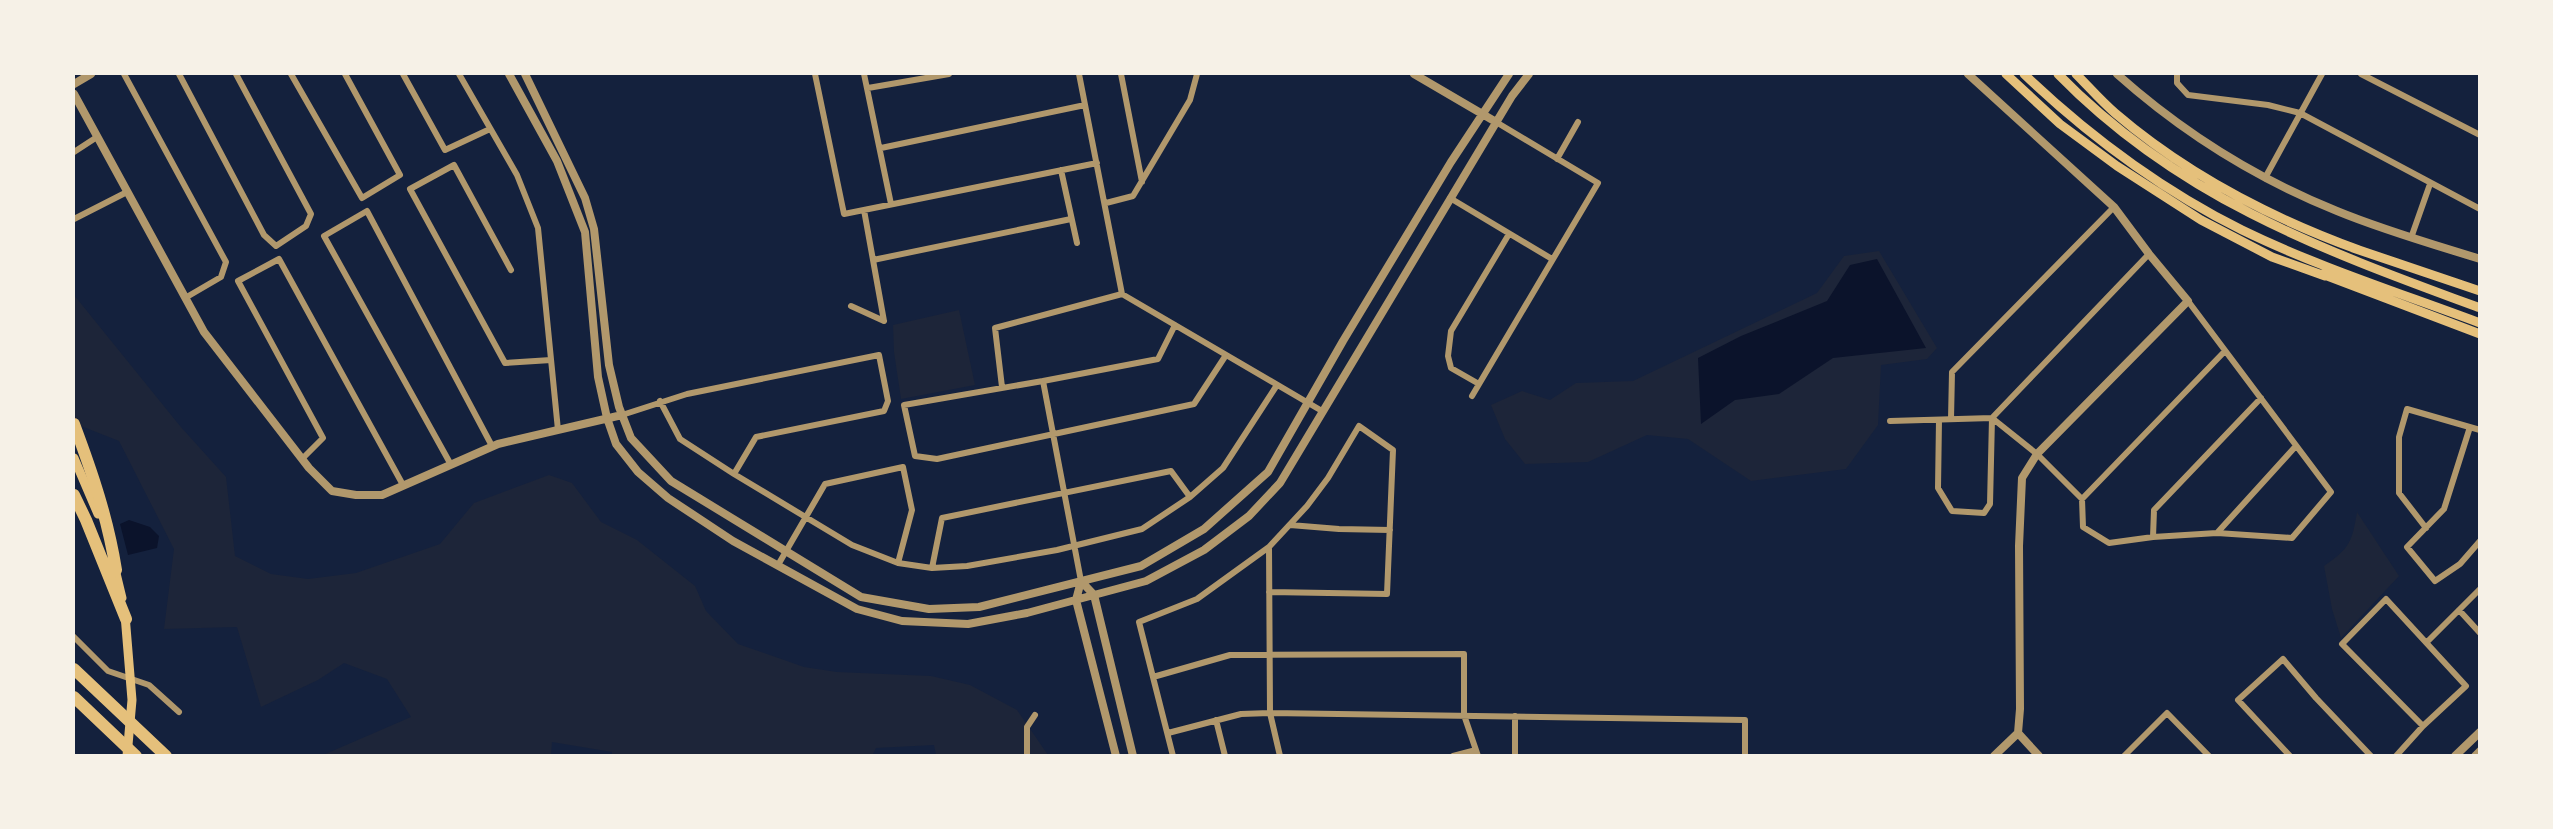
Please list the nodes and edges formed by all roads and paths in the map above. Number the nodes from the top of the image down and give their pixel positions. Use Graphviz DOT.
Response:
graph roads {
  1 [pos="91,74"];
  2 [pos="124,74"];
  3 [pos="179,74"];
  4 [pos="236,74"];
  5 [pos="291,74"];
  6 [pos="345,74"];
  7 [pos="403,74"];
  8 [pos="459,74"];
  9 [pos="509,74"];
  10 [pos="525,74"];
  11 [pos="815,74"];
  12 [pos="864,74"];
  13 [pos="949,74"];
  14 [pos="1079,74"];
  15 [pos="1121,74"];
  16 [pos="1197,74"];
  17 [pos="1414,74"];
  18 [pos="1509,74"];
  19 [pos="1528,74"];
  20 [pos="1968,74"];
  21 [pos="2008,74"];
  22 [pos="2024,74"];
  23 [pos="2060,74"];
  24 [pos="2076,74"];
  25 [pos="2117,74"];
  26 [pos="2177,74"];
  27 [pos="2322,74"];
  28 [pos="2361,74"];
  29 [pos="74,84"];
  30 [pos="868,88"];
  31 [pos="74,94"];
  32 [pos="1085,105"];
  33 [pos="1483,113"];
  34 [pos="2300,113"];
  35 [pos="1496,122"];
  36 [pos="1578,122"];
  37 [pos="490,129"];
  38 [pos="2480,135"];
  39 [pos="97,137"];
  40 [pos="880,148"];
  41 [pos="74,152"];
  42 [pos="2124,158"];
  43 [pos="1557,159"];
  44 [pos="1097,163"];
  45 [pos="1061,170"];
  46 [pos="2265,178"];
  47 [pos="1142,182"];
  48 [pos="2430,184"];
  49 [pos="127,192"];
  50 [pos="1450,198"];
  51 [pos="1106,203"];
  52 [pos="891,204"];
  53 [pos="2114,207"];
  54 [pos="2480,209"];
  55 [pos="864,210"];
  56 [pos="74,219"];
  57 [pos="1071,219"];
  58 [pos="2241,230"];
  59 [pos="1509,234"];
  60 [pos="2292,235"];
  61 [pos="2411,238"];
  62 [pos="1077,243"];
  63 [pos="2359,250"];
  64 [pos="2149,254"];
  65 [pos="2480,259"];
  66 [pos="873,260"];
  67 [pos="1552,260"];
  68 [pos="511,270"];
  69 [pos="2325,276"];
  70 [pos="2480,291"];
  71 [pos="1122,294"];
  72 [pos="185,298"];
  73 [pos="2188,301"];
  74 [pos="851,306"];
  75 [pos="2480,308"];
  76 [pos="2480,323"];
  77 [pos="1175,325"];
  78 [pos="2480,334"];
  79 [pos="2225,351"];
  80 [pos="1226,355"];
  81 [pos="551,360"];
  82 [pos="1043,381"];
  83 [pos="1479,384"];
  84 [pos="1277,385"];
  85 [pos="1002,387"];
  86 [pos="1472,396"];
  87 [pos="2261,398"];
  88 [pos="1310,400"];
  89 [pos="660,401"];
  90 [pos="1323,408"];
  91 [pos="622,415"];
  92 [pos="607,418"];
  93 [pos="1992,418"];
  94 [pos="1952,419"];
  95 [pos="1890,420"];
  96 [pos="1939,420"];
  97 [pos="74,424"];
  98 [pos="2470,427"];
  99 [pos="558,430"];
  100 [pos="2480,430"];
  101 [pos="1053,433"];
  102 [pos="492,446"];
  103 [pos="2295,447"];
  104 [pos="2037,454"];
  105 [pos="74,459"];
  106 [pos="302,459"];
  107 [pos="450,463"];
  108 [pos="734,474"];
  109 [pos="403,485"];
  110 [pos="1063,492"];
  111 [pos="74,495"];
  112 [pos="1190,497"];
  113 [pos="2082,499"];
  114 [pos="805,516"];
  115 [pos="1290,525"];
  116 [pos="2426,528"];
  117 [pos="1389,530"];
  118 [pos="2217,533"];
  119 [pos="2153,537"];
  120 [pos="2480,541"];
  121 [pos="1074,546"];
  122 [pos="1269,547"];
  123 [pos="784,552"];
  124 [pos="898,563"];
  125 [pos="777,565"];
  126 [pos="932,568"];
  127 [pos="116,570"];
  128 [pos="1081,581"];
  129 [pos="2480,589"];
  130 [pos="1269,592"];
  131 [pos="1094,595"];
  132 [pos="1076,600"];
  133 [pos="2459,610"];
  134 [pos="126,619"];
  135 [pos="2480,633"];
  136 [pos="74,637"];
  137 [pos="2427,642"];
  138 [pos="1269,654"];
  139 [pos="74,669"];
  140 [pos="1153,677"];
  141 [pos="74,697"];
  142 [pos="179,712"];
  143 [pos="1270,713"];
  144 [pos="1035,715"];
  145 [pos="1464,715"];
  146 [pos="1515,716"];
  147 [pos="1216,720"];
  148 [pos="2423,726"];
  149 [pos="2480,732"];
  150 [pos="1168,733"];
  151 [pos="2018,733"];
  152 [pos="2480,751"];
  153 [pos="1477,753"];
  154 [pos="2126,755"];
  155 [pos="126,756"];
  156 [pos="136,756"];
  157 [pos="166,756"];
  158 [pos="1027,756"];
  159 [pos="1116,756"];
  160 [pos="1133,756"];
  161 [pos="1173,756"];
  162 [pos="1225,756"];
  163 [pos="1280,756"];
  164 [pos="1453,756"];
  165 [pos="1515,756"];
  166 [pos="1745,756"];
  167 [pos="1994,756"];
  168 [pos="2039,756"];
  169 [pos="2209,756"];
  170 [pos="2290,756"];
  171 [pos="2372,756"];
  172 [pos="2396,756"];
  173 [pos="2455,756"];
  174 [pos="2475,756"];
  1 -- 29 [label="street"];
  2 -- 72 [label="street"];
  3 -- 4 [label="street"];
  5 -- 6 [label="street"];
  7 -- 37 [label="street"];
  8 -- 37 [label="street"];
  9 -- 92 [label="street"];
  10 -- 91 [label="street"];
  11 -- 55 [label="street"];
  12 -- 30 [label="street"];
  13 -- 30 [label="street"];
  14 -- 32 [label="street"];
  15 -- 47 [label="street"];
  16 -- 47 [label="street"];
  17 -- 33 [label="street"];
  18 -- 33 [label="street"];
  19 -- 35 [label="street"];
  20 -- 53 [label="street"];
  21 -- 42 [label="main road"];
  21 -- 69 [label="main road"];
  22 -- 42 [label="main road"];
  23 -- 60 [label="main road"];
  24 -- 63 [label="main road"];
  25 -- 46 [label="street"];
  26 -- 34 [label="street"];
  27 -- 34 [label="street"];
  28 -- 38 [label="street"];
  30 -- 40 [label="street"];
  31 -- 39 [label="street"];
  32 -- 40 [label="street"];
  32 -- 44 [label="street"];
  33 -- 35 [label="street"];
  33 -- 88 [label="street"];
  34 -- 46 [label="street"];
  34 -- 48 [label="street"];
  35 -- 43 [label="street"];
  35 -- 50 [label="street"];
  36 -- 43 [label="street"];
  37 -- 81 [label="street"];
  39 -- 41 [label="street"];
  39 -- 49 [label="street"];
  40 -- 52 [label="street"];
  42 -- 58 [label="main road"];
  43 -- 67 [label="street"];
  44 -- 45 [label="street"];
  44 -- 51 [label="street"];
  45 -- 52 [label="street"];
  45 -- 57 [label="street"];
  46 -- 61 [label="street"];
  47 -- 51 [label="street"];
  48 -- 54 [label="street"];
  48 -- 61 [label="street"];
  49 -- 56 [label="street"];
  49 -- 72 [label="street"];
  50 -- 59 [label="street"];
  50 -- 90 [label="street"];
  51 -- 71 [label="street"];
  52 -- 55 [label="street"];
  53 -- 64 [label="street"];
  53 -- 94 [label="street"];
  55 -- 66 [label="street"];
  57 -- 62 [label="street"];
  57 -- 66 [label="street"];
  58 -- 69 [label="main road"];
  58 -- 76 [label="main road"];
  59 -- 67 [label="street"];
  59 -- 83 [label="street"];
  60 -- 63 [label="main road"];
  60 -- 75 [label="main road"];
  61 -- 65 [label="street"];
  63 -- 70 [label="main road"];
  64 -- 73 [label="street"];
  64 -- 93 [label="street"];
  66 -- 74 [label="street"];
  67 -- 83 [label="street"];
  68 -- 81 [label="street"];
  69 -- 78 [label="main road"];
  71 -- 77 [label="street"];
  71 -- 85 [label="street"];
  72 -- 106 [label="street"];
  73 -- 79 [label="street"];
  73 -- 104 [label="street"];
  77 -- 80 [label="street"];
  77 -- 82 [label="street"];
  79 -- 87 [label="street"];
  79 -- 113 [label="street"];
  80 -- 84 [label="street"];
  80 -- 101 [label="street"];
  81 -- 99 [label="street"];
  82 -- 85 [label="street"];
  82 -- 101 [label="street"];
  83 -- 86 [label="street"];
  84 -- 88 [label="street"];
  84 -- 112 [label="street"];
  85 -- 101 [label="street"];
  87 -- 103 [label="street"];
  87 -- 119 [label="street"];
  88 -- 90 [label="street"];
  88 -- 128 [label="street"];
  89 -- 91 [label="street"];
  89 -- 108 [label="street"];
  89 -- 108 [label="street"];
  90 -- 131 [label="street"];
  91 -- 92 [label="street"];
  91 -- 123 [label="street"];
  92 -- 99 [label="street"];
  92 -- 125 [label="street"];
  93 -- 94 [label="street"];
  93 -- 96 [label="street"];
  93 -- 104 [label="street"];
  94 -- 96 [label="street"];
  95 -- 96 [label="street"];
  97 -- 127 [label="highway"];
  98 -- 100 [label="street"];
  98 -- 116 [label="street"];
  98 -- 116 [label="street"];
  99 -- 102 [label="street"];
  101 -- 110 [label="street"];
  102 -- 107 [label="street"];
  102 -- 107 [label="street"];
  103 -- 118 [label="street"];
  103 -- 118 [label="street"];
  104 -- 113 [label="street"];
  104 -- 151 [label="street"];
  105 -- 127 [label="main road"];
  106 -- 109 [label="street"];
  106 -- 109 [label="street"];
  107 -- 109 [label="street"];
  108 -- 114 [label="street"];
  110 -- 112 [label="street"];
  110 -- 121 [label="street"];
  110 -- 126 [label="street"];
  111 -- 134 [label="highway"];
  112 -- 121 [label="street"];
  113 -- 119 [label="street"];
  114 -- 123 [label="street"];
  114 -- 124 [label="street"];
  114 -- 124 [label="street"];
  115 -- 117 [label="street"];
  115 -- 117 [label="street"];
  115 -- 122 [label="street"];
  116 -- 120 [label="street"];
  117 -- 130 [label="street"];
  118 -- 119 [label="street"];
  121 -- 126 [label="street"];
  121 -- 128 [label="street"];
  122 -- 130 [label="street"];
  122 -- 140 [label="street"];
  123 -- 125 [label="street"];
  123 -- 128 [label="street"];
  124 -- 126 [label="street"];
  125 -- 132 [label="street"];
  127 -- 134 [label="main road"];
  128 -- 131 [label="street"];
  128 -- 132 [label="street"];
  129 -- 133 [label="street"];
  130 -- 138 [label="street"];
  131 -- 132 [label="street"];
  131 -- 160 [label="street"];
  132 -- 159 [label="street"];
  133 -- 135 [label="street"];
  133 -- 137 [label="street"];
  134 -- 155 [label="main road"];
  136 -- 142 [label="street"];
  137 -- 148 [label="street"];
  137 -- 148 [label="street"];
  138 -- 140 [label="street"];
  138 -- 143 [label="street"];
  138 -- 145 [label="street"];
  139 -- 157 [label="highway"];
  140 -- 150 [label="street"];
  141 -- 156 [label="highway"];
  143 -- 145 [label="street"];
  143 -- 147 [label="street"];
  143 -- 163 [label="street"];
  144 -- 158 [label="street"];
  145 -- 146 [label="street"];
  145 -- 153 [label="street"];
  146 -- 165 [label="street"];
  146 -- 166 [label="street"];
  147 -- 150 [label="street"];
  147 -- 162 [label="street"];
  148 -- 172 [label="street"];
  149 -- 173 [label="street"];
  150 -- 161 [label="street"];
  151 -- 167 [label="street"];
  151 -- 168 [label="street"];
  152 -- 174 [label="street"];
  153 -- 164 [label="street"];
  154 -- 169 [label="street"];
  170 -- 171 [label="street"];
}
